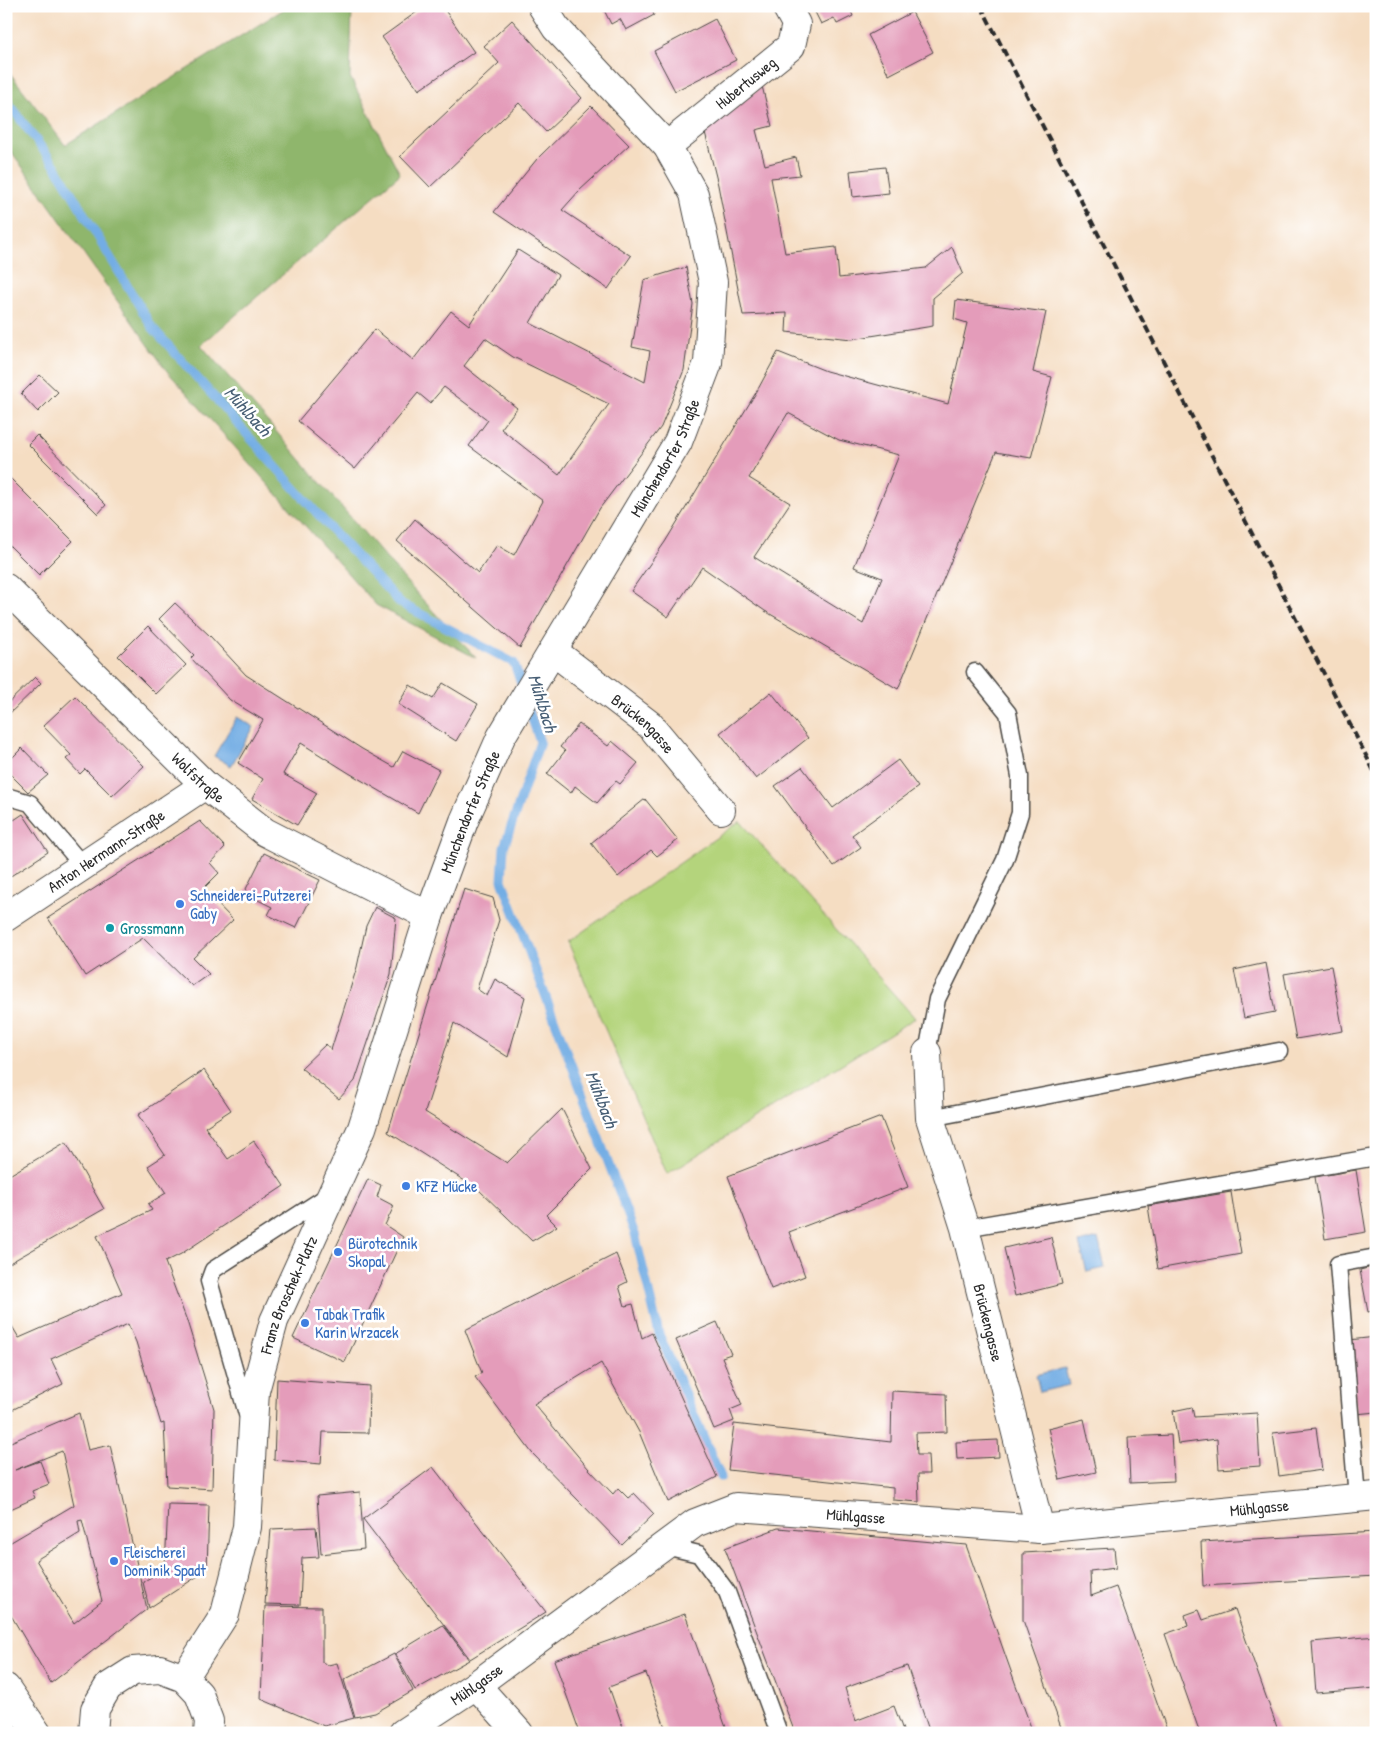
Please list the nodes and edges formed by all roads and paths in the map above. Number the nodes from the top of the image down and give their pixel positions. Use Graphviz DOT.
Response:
graph roads {
  1 [pos="542,6"];
  2 [pos="786,6"];
  3 [pos="667,146"];
  4 [pos="6,588"];
  5 [pos="554,651"];
  6 [pos="975,672"];
  7 [pos="205,785"];
  8 [pos="6,796"];
  9 [pos="721,810"];
  10 [pos="83,866"];
  11 [pos="429,916"];
  12 [pos="6,917"];
  13 [pos="1279,1051"];
  14 [pos="927,1053"];
  15 [pos="930,1118"];
  16 [pos="1376,1156"];
  17 [pos="333,1193"];
  18 [pos="965,1228"];
  19 [pos="1376,1257"];
  20 [pos="252,1433"];
  21 [pos="1366,1497"];
  22 [pos="1040,1529"];
  23 [pos="665,1546"];
  24 [pos="184,1678"];
  25 [pos="476,1685"];
  26 [pos="6,1688"];
  27 [pos="37,1733"];
  28 [pos="92,1733"];
  29 [pos="208,1733"];
  30 [pos="403,1733"];
  31 [pos="519,1733"];
  32 [pos="779,1733"];
  1 -- 3 [label="street, Münchendorfer Straße"];
  2 -- 3 [label="street, Hubertusweg"];
  3 -- 5 [label="street, Münchendorfer Straße"];
  4 -- 7 [label="street, Wolfstraße"];
  5 -- 9 [label="street, Brückengasse"];
  5 -- 11 [label="street, Münchendorfer Straße"];
  6 -- 14 [label="lane"];
  7 -- 10 [label="street, Anton Hermann-Straße"];
  7 -- 11 [label="street, Wolfstraße"];
  8 -- 10 [label="lane"];
  10 -- 12 [label="street, Anton Hermann-Straße"];
  11 -- 17 [label="street, Franz Broschek-Platz"];
  13 -- 15 [label="lane"];
  14 -- 15 [label="street, Brückengasse"];
  15 -- 18 [label="street, Brückengasse"];
  16 -- 18 [label="lane"];
  17 -- 20 [label="street, Franz Broschek-Platz"];
  17 -- 20 [label="lane"];
  18 -- 22 [label="street, Brückengasse"];
  19 -- 21 [label="lane"];
  20 -- 24 [label="street, Franz Broschek-Platz"];
  21 -- 22 [label="street, Mühlgasse"];
  22 -- 23 [label="street, Mühlgasse"];
  23 -- 25 [label="street, Mühlgasse"];
  23 -- 32 [label="lane"];
  24 -- 28 [label="street"];
  24 -- 29 [label="street"];
  25 -- 30 [label="street, Mühlgasse"];
  25 -- 31 [label="street"];
  26 -- 27 [label="street"];
}
